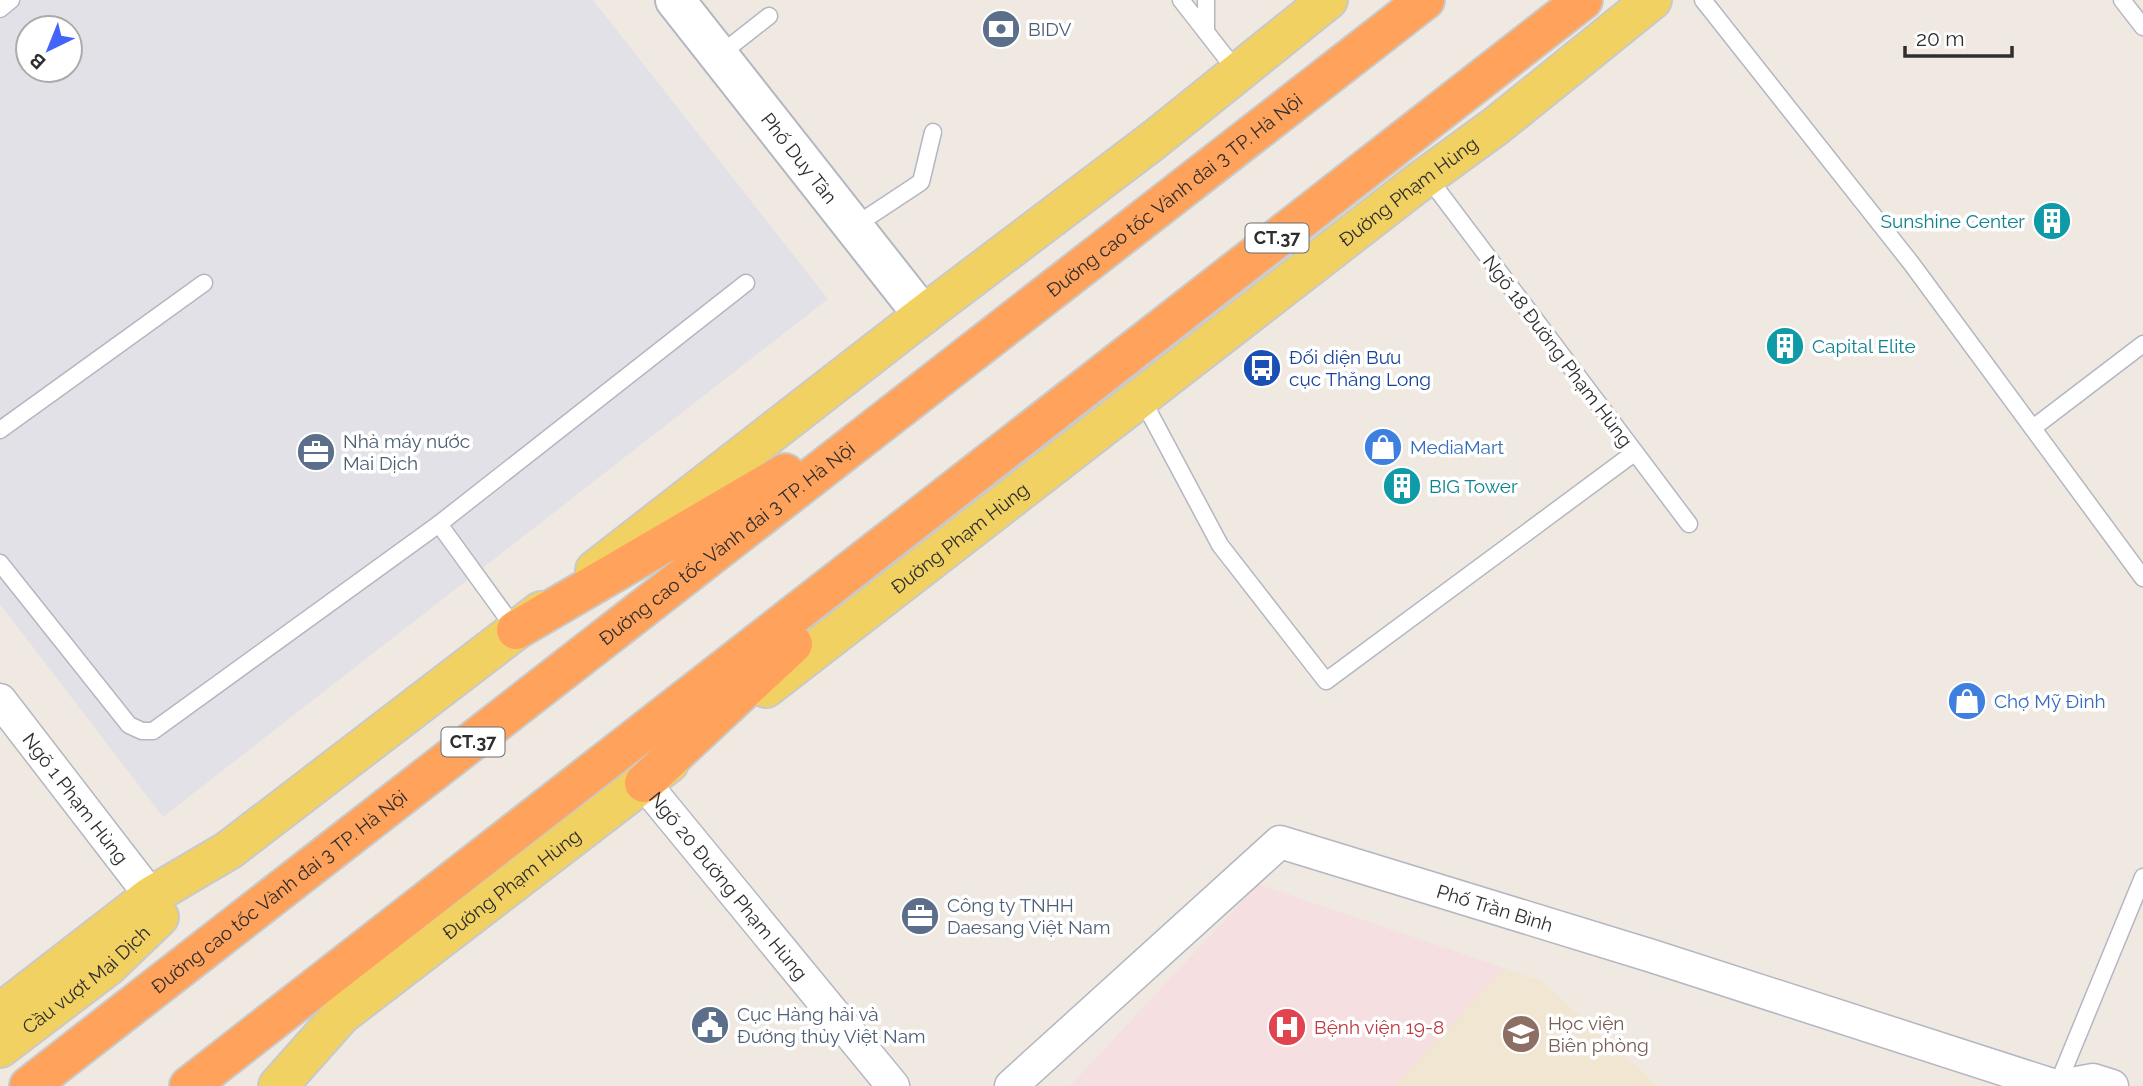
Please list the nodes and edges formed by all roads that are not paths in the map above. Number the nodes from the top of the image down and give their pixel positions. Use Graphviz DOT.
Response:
graph roads {
  1 [pos="11,0"];
  2 [pos="675,0"];
  3 [pos="1181,0"];
  4 [pos="1206,0"];
  5 [pos="1328,0"];
  6 [pos="1425,0"];
  7 [pos="1652,0"];
  8 [pos="1703,0"];
  9 [pos="2122,0"];
  10 [pos="1580,2"];
  11 [pos="0,9"];
  12 [pos="769,16"];
  13 [pos="2143,27"];
  14 [pos="1206,32"];
  15 [pos="719,56"];
  16 [pos="1238,73"];
  17 [pos="933,132"];
  18 [pos="1427,176"];
  19 [pos="853,227"];
  20 [pos="204,283"];
  21 [pos="746,283"];
  22 [pos="923,315"];
  23 [pos="2143,344"];
  24 [pos="917,396"];
  25 [pos="1141,397"];
  26 [pos="2033,428"];
  27 [pos="0,430"];
  28 [pos="1634,453"];
  29 [pos="977,472"];
  30 [pos="439,524"];
  31 [pos="1689,524"];
  32 [pos="0,563"];
  33 [pos="2143,578"];
  34 [pos="516,630"];
  35 [pos="0,700"];
  36 [pos="644,783"];
  37 [pos="229,850"];
  38 [pos="2143,877"];
  39 [pos="151,896"];
  40 [pos="0,1013"];
  41 [pos="341,1015"];
  42 [pos="0,1048"];
  43 [pos="29,1086"];
  44 [pos="189,1086"];
  45 [pos="262,1086"];
  46 [pos="278,1086"];
  47 [pos="893,1086"];
  48 [pos="1010,1086"];
  49 [pos="2058,1086"];
  50 [pos="2112,1086"];
  1 -- 11 [label="lane"];
  2 -- 15 [label="street, Phố Duy Tân"];
  3 -- 14 [label="lane"];
  4 -- 14 [label="lane"];
  5 -- 16 [label="main road"];
  6 -- 24 [label="highway, Đường cao tốc Vành đai 3 TP. Hà Nội / CT.37"];
  7 -- 18 [label="main road, Đường Phạm Hùng"];
  8 -- 26 [label="lane"];
  9 -- 13 [label="lane"];
  10 -- 29 [label="highway, CT.37"];
  12 -- 15 [label="lane"];
  14 -- 16 [label="lane"];
  15 -- 19 [label="street, Phố Duy Tân"];
  16 -- 22 [label="main road"];
  17 -- 19 [label="lane"];
  18 -- 25 [label="main road, Đường Phạm Hùng"];
  18 -- 28 [label="lane, Ngõ 18 Đường Phạm Hùng"];
  19 -- 22 [label="street, Phố Duy Tân"];
  20 -- 27 [label="lane"];
  21 -- 30 [label="lane"];
  22 -- 34 [label="main road"];
  23 -- 26 [label="lane"];
  24 -- 34 [label="highway"];
  24 -- 43 [label="highway, Đường cao tốc Vành đai 3 TP. Hà Nội / CT.37"];
  25 -- 28 [label="lane"];
  25 -- 36 [label="main road, Đường Phạm Hùng"];
  26 -- 33 [label="lane"];
  28 -- 31 [label="lane, Ngõ 18 Đường Phạm Hùng"];
  29 -- 36 [label="highway"];
  29 -- 44 [label="highway, CT.37"];
  30 -- 32 [label="lane"];
  30 -- 34 [label="lane"];
  34 -- 37 [label="main road"];
  35 -- 39 [label="street, Ngõ 1 Phạm Hùng"];
  36 -- 41 [label="main road, Đường Phạm Hùng"];
  36 -- 47 [label="street, Ngõ 20 Đường Phạm Hùng"];
  37 -- 39 [label="main road"];
  37 -- 42 [label="main road, Cầu vượt Mai Dịch"];
  38 -- 49 [label="lane"];
  39 -- 40 [label="main road"];
  41 -- 45 [label="main road"];
  41 -- 46 [label="main road, Đường Phạm Hùng"];
  48 -- 49 [label="street, Phố Trần Bình"];
  49 -- 50 [label="street, Phố Trần Bình"];
}
